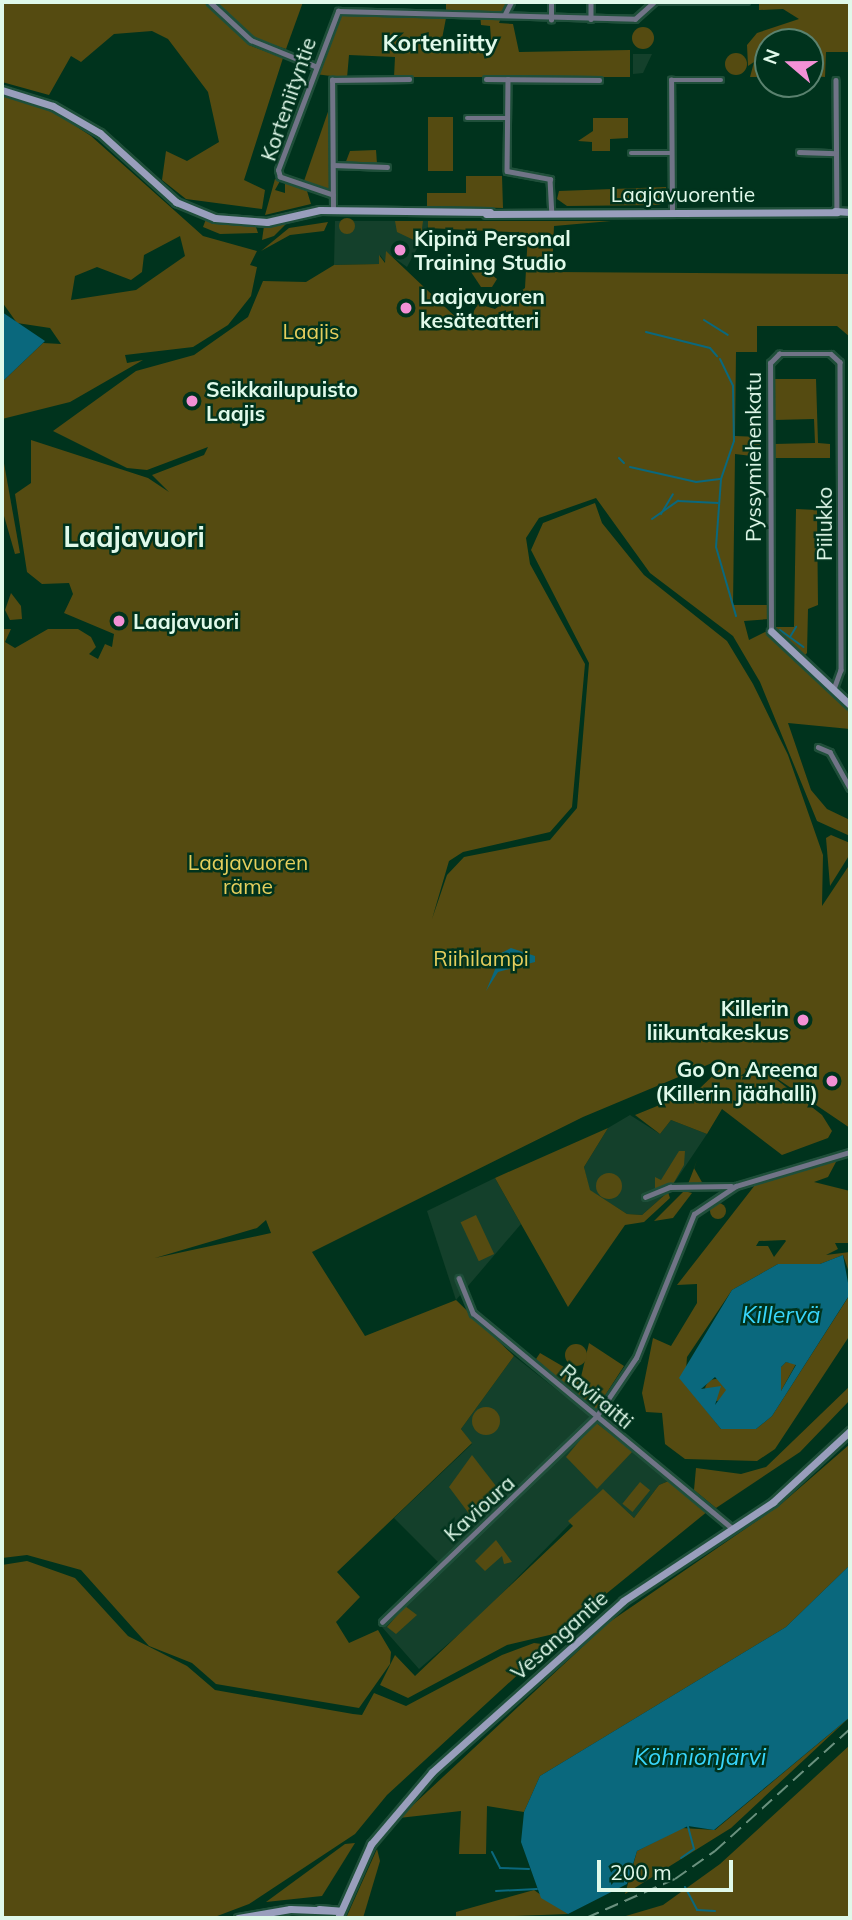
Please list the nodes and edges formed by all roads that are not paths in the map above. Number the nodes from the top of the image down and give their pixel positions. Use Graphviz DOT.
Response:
graph roads {
  1 [pos="210,2"];
  2 [pos="511,2"];
  3 [pos="551,2"];
  4 [pos="591,2"];
  5 [pos="655,2"];
  6 [pos="747,2"];
  7 [pos="505,14"];
  8 [pos="591,19"];
  9 [pos="551,20"];
  10 [pos="315,66"];
  11 [pos="409,79"];
  12 [pos="486,79"];
  13 [pos="508,79"];
  14 [pos="600,80"];
  15 [pos="721,80"];
  16 [pos="836,80"];
  17 [pos="2,90"];
  18 [pos="467,118"];
  19 [pos="507,118"];
  20 [pos="799,152"];
  21 [pos="631,153"];
  22 [pos="671,153"];
  23 [pos="836,153"];
  24 [pos="333,165"];
  25 [pos="387,167"];
  26 [pos="333,195"];
  27 [pos="333,210"];
  28 [pos="672,211"];
  29 [pos="360,212"];
  30 [pos="552,212"];
  31 [pos="837,212"];
  32 [pos="850,212"];
  33 [pos="302,215"];
  34 [pos="838,357"];
  35 [pos="771,628"];
  36 [pos="833,690"];
  37 [pos="850,705"];
  38 [pos="818,747"];
  39 [pos="850,788"];
  40 [pos="850,1152"];
  41 [pos="736,1186"];
  42 [pos="645,1196"];
  43 [pos="459,1278"];
  44 [pos="596,1417"];
  45 [pos="850,1431"];
  46 [pos="732,1528"];
  47 [pos="382,1622"];
  48 [pos="339,1915"];
  49 [pos="238,1918"];
  1 -- 10 [label="street"];
  2 -- 7 [label="street"];
  3 -- 9 [label="street"];
  4 -- 8 [label="street"];
  5 -- 6 [label="street, Korteniityntie"];
  5 -- 8 [label="street, Korteniityntie"];
  7 -- 9 [label="street, Korteniityntie"];
  7 -- 10 [label="street, Korteniityntie"];
  8 -- 9 [label="street, Korteniityntie"];
  10 -- 26 [label="street, Korteniityntie"];
  11 -- 24 [label="street"];
  12 -- 13 [label="street"];
  13 -- 14 [label="street"];
  13 -- 19 [label="street"];
  15 -- 22 [label="street"];
  16 -- 23 [label="street"];
  17 -- 33 [label="street, Laajavuorentie"];
  18 -- 19 [label="street"];
  19 -- 30 [label="street"];
  20 -- 23 [label="street"];
  21 -- 22 [label="street"];
  22 -- 28 [label="street"];
  23 -- 31 [label="street"];
  24 -- 25 [label="street"];
  24 -- 26 [label="street"];
  26 -- 27 [label="street"];
  27 -- 29 [label="street, Laajavuorentie"];
  27 -- 33 [label="street, Laajavuorentie"];
  28 -- 30 [label="street, Laajavuorentie"];
  28 -- 31 [label="street, Laajavuorentie"];
  29 -- 30 [label="street, Laajavuorentie"];
  29 -- 33 [label="street, Laajavuorentie"];
  31 -- 32 [label="street, Laajavuorentie"];
  34 -- 35 [label="street, Pyssymiehenkatu"];
  34 -- 36 [label="street, Piilukko"];
  35 -- 36 [label="street, Pyssymiehenkatu"];
  36 -- 37 [label="street, Pyssymiehenkatu"];
  38 -- 39 [label="street"];
  40 -- 41 [label="street"];
  41 -- 42 [label="street"];
  41 -- 44 [label="street, Kavioura"];
  43 -- 44 [label="street, Raviraitti"];
  44 -- 46 [label="street, Raviraitti"];
  44 -- 47 [label="street, Kavioura"];
  45 -- 46 [label="street, Vesangantie"];
  46 -- 48 [label="street, Vesangantie"];
  48 -- 49 [label="street, Vesangantie"];
}
